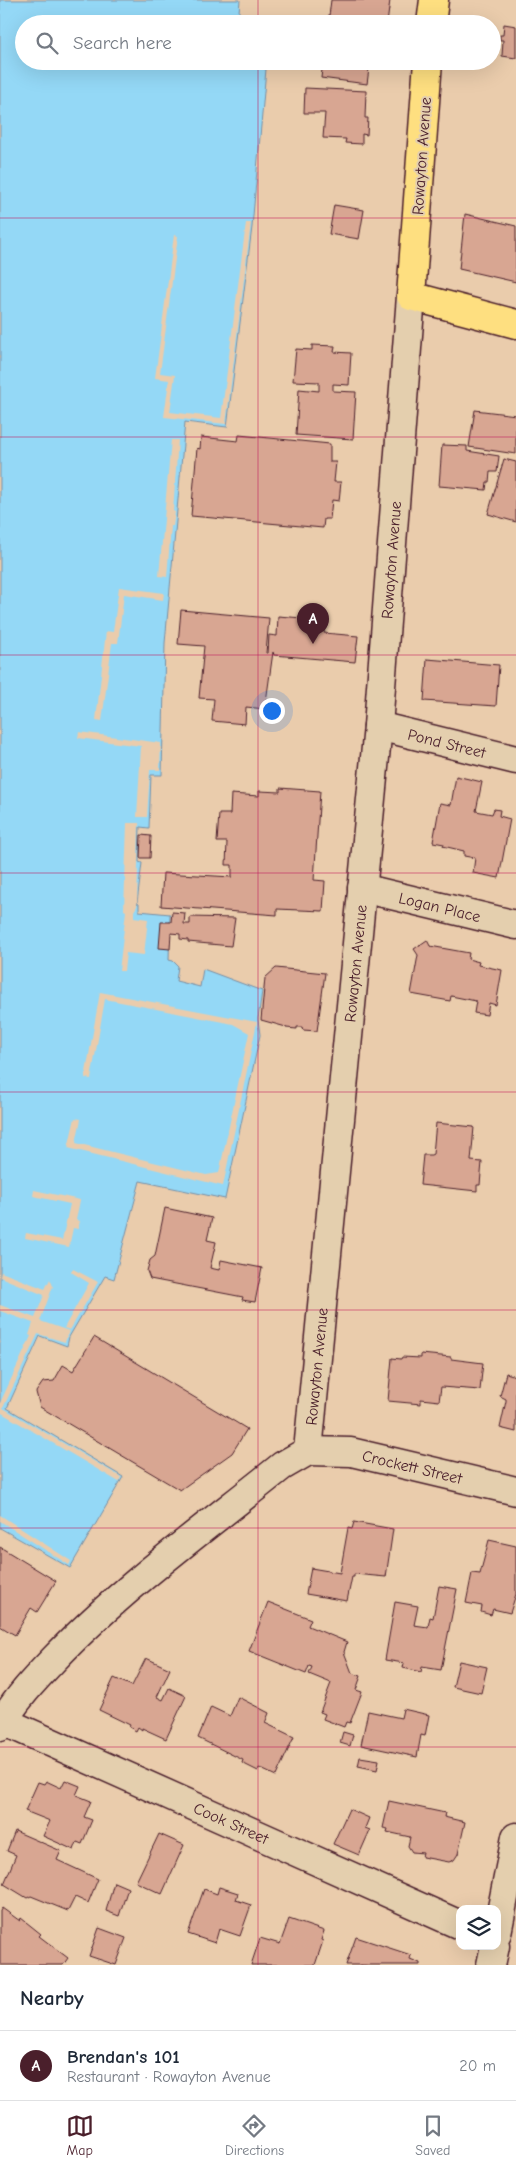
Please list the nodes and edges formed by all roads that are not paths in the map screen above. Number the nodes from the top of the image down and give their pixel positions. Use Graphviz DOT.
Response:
graph roads {
  1 [pos="434,0"];
  2 [pos="433,15"];
  3 [pos="427,70"];
  4 [pos="411,296"];
  5 [pos="516,324"];
  6 [pos="378,726"];
  7 [pos="516,760"];
  8 [pos="362,888"];
  9 [pos="516,925"];
  10 [pos="308,1451"];
  11 [pos="516,1491"];
  12 [pos="1,1724"];
  13 [pos="516,1837"];
  14 [pos="501,1912"];
  15 [pos="456,1923"];
  16 [pos="493,1950"];
  17 [pos="491,1965"];
  1 -- 2 [label="main road"];
  3 -- 4 [label="main road, Rowayton Avenue"];
  4 -- 5 [label="main road"];
  4 -- 6 [label="street, Rowayton Avenue"];
  6 -- 7 [label="street, Pond Street"];
  6 -- 8 [label="street, Rowayton Avenue"];
  8 -- 9 [label="street, Logan Place"];
  8 -- 10 [label="street, Rowayton Avenue"];
  10 -- 11 [label="street, Crockett Street"];
  10 -- 12 [label="street"];
  12 -- 15 [label="street, Cook Street"];
  13 -- 14 [label="street"];
  16 -- 17 [label="street"];
}
